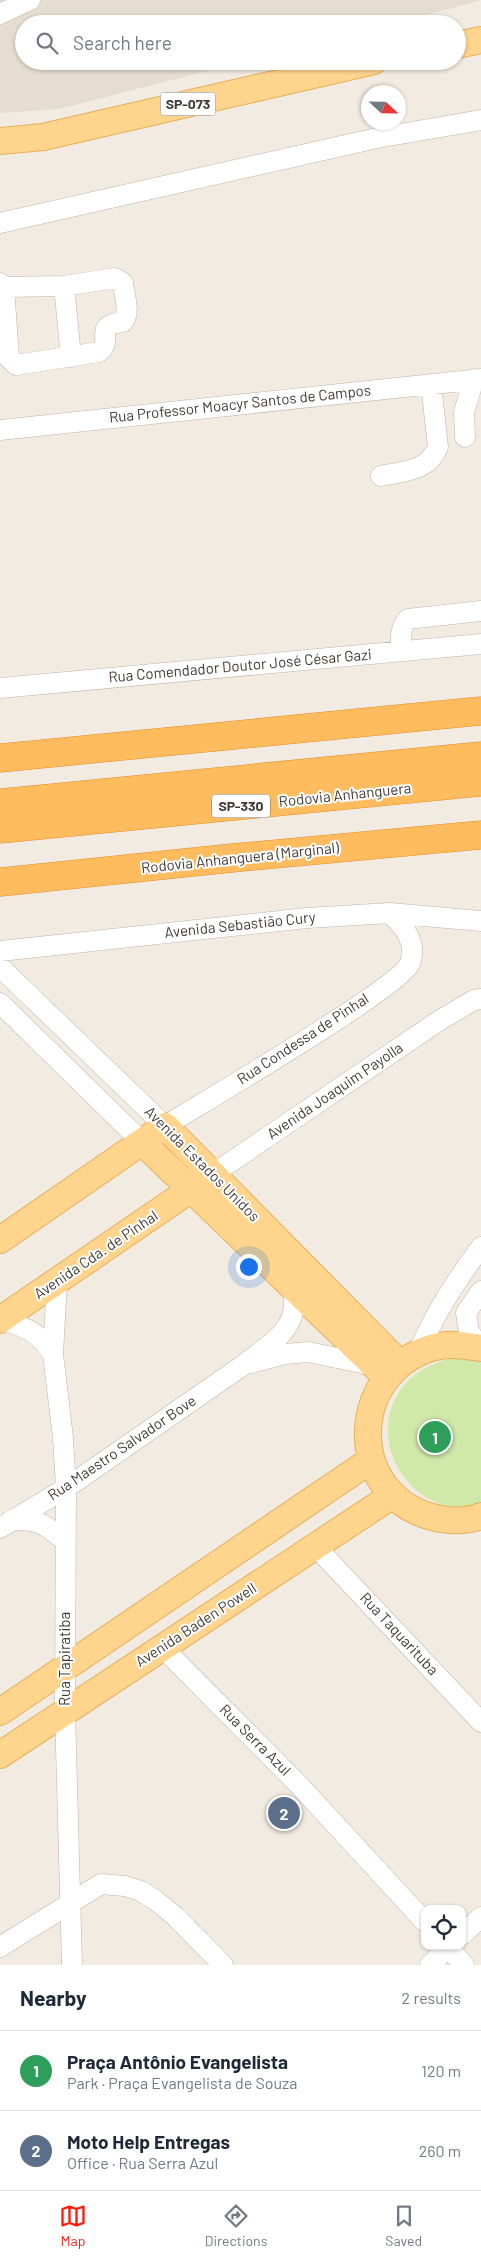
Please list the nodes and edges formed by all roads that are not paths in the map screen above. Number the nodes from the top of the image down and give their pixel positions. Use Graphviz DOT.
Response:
graph roads {
  1 [pos="30,0"];
  2 [pos="0,14"];
  3 [pos="481,40"];
  4 [pos="466,43"];
  5 [pos="335,70"];
  6 [pos="481,120"];
  7 [pos="0,141"];
  8 [pos="0,223"];
  9 [pos="2,285"];
  10 [pos="64,286"];
  11 [pos="71,357"];
  12 [pos="478,379"];
  13 [pos="432,384"];
  14 [pos="0,430"];
  15 [pos="465,437"];
  16 [pos="381,476"];
  17 [pos="481,612"];
  18 [pos="481,644"];
  19 [pos="401,651"];
  20 [pos="0,688"];
  21 [pos="481,711"];
  22 [pos="481,756"];
  23 [pos="0,758"];
  24 [pos="481,782"];
  25 [pos="0,803"];
  26 [pos="0,829"];
  27 [pos="481,835"];
  28 [pos="0,882"];
  29 [pos="390,913"];
  30 [pos="481,922"];
  31 [pos="0,952"];
  32 [pos="0,967"];
  33 [pos="481,999"];
  34 [pos="0,1003"];
  35 [pos="165,1126"];
  36 [pos="142,1143"];
  37 [pos="213,1174"];
  38 [pos="192,1190"];
  39 [pos="0,1240"];
  40 [pos="481,1246"];
  41 [pos="57,1281"];
  42 [pos="294,1290"];
  43 [pos="481,1290"];
  44 [pos="1,1319"];
  45 [pos="481,1348"];
  46 [pos="53,1354"];
  47 [pos="395,1365"];
  48 [pos="242,1366"];
  49 [pos="371,1460"];
  50 [pos="66,1488"];
  51 [pos="393,1495"];
  52 [pos="481,1516"];
  53 [pos="6,1524"];
  54 [pos="65,1541"];
  55 [pos="316,1547"];
  56 [pos="164,1648"];
  57 [pos="64,1668"];
  58 [pos="65,1711"];
  59 [pos="0,1712"];
  60 [pos="481,1722"];
  61 [pos="0,1755"];
  62 [pos="70,1902"];
  63 [pos="481,1917"];
  64 [pos="421,1918"];
  65 [pos="466,1931"];
  66 [pos="0,1947"];
  67 [pos="446,1950"];
  68 [pos="455,1950"];
  69 [pos="72,1965"];
  70 [pos="223,1965"];
  71 [pos="430,1965"];
  72 [pos="464,1965"];
  1 -- 2 [label="street"];
  3 -- 4 [label="main road"];
  5 -- 7 [label="main road, SP-073"];
  6 -- 8 [label="street"];
  9 -- 10 [label="street"];
  9 -- 11 [label="street"];
  10 -- 11 [label="street"];
  10 -- 11 [label="street"];
  12 -- 13 [label="street, Rua Professor Moacyr Santos de Campos"];
  12 -- 15 [label="street"];
  13 -- 14 [label="street, Rua Professor Moacyr Santos de Campos"];
  13 -- 16 [label="street"];
  17 -- 19 [label="street"];
  18 -- 19 [label="street, Rua Comendador Doutor José César Gazi"];
  19 -- 20 [label="street, Rua Comendador Doutor José César Gazi"];
  21 -- 23 [label="highway"];
  22 -- 25 [label="highway, Rodovia Anhanguera / SP-330"];
  24 -- 26 [label="highway, Rodovia Anhanguera / SP-330"];
  27 -- 28 [label="highway, Rodovia Anhanguera (Marginal)"];
  29 -- 30 [label="street, Avenida Sebastião Cury"];
  29 -- 31 [label="street, Avenida Sebastião Cury"];
  29 -- 35 [label="street, Rua Condessa de Pinhal"];
  32 -- 35 [label="street, Avenida Estados Unidos"];
  33 -- 37 [label="street, Avenida Joaquim Payolla"];
  34 -- 36 [label="street, Avenida Estados Unidos"];
  35 -- 36 [label="main road, Rua Condessa de Pinhal"];
  35 -- 37 [label="main road, Avenida Estados Unidos"];
  36 -- 38 [label="main road, Avenida Estados Unidos"];
  36 -- 39 [label="main road, Rua Condessa de Pinhal"];
  37 -- 38 [label="main road, Avenida Joaquim Payolla"];
  37 -- 47 [label="main road, Avenida Estados Unidos"];
  38 -- 41 [label="main road, Avenida Cda. de Pinhal"];
  38 -- 42 [label="main road, Avenida Estados Unidos"];
  40 -- 47 [label="street"];
  41 -- 44 [label="main road, Avenida Cda. de Pinhal"];
  41 -- 46 [label="street, Rua Tapiratiba"];
  42 -- 47 [label="main road, Avenida Estados Unidos"];
  42 -- 48 [label="street, Rua Maestro Salvador Bove"];
  43 -- 45 [label="street"];
  44 -- 46 [label="street"];
  45 -- 47 [label="main road"];
  46 -- 50 [label="street, Rua Tapiratiba"];
  47 -- 48 [label="street, Rua Maestro Salvador Bove"];
  47 -- 49 [label="main road"];
  48 -- 50 [label="street, Rua Maestro Salvador Bove"];
  49 -- 51 [label="main road"];
  49 -- 57 [label="main road"];
  50 -- 53 [label="street, Rua Maestro Salvador Bove"];
  50 -- 54 [label="street, Rua Tapiratiba"];
  51 -- 52 [label="main road"];
  51 -- 55 [label="main road, Avenida Baden Powell"];
  53 -- 54 [label="street"];
  54 -- 57 [label="street, Rua Tapiratiba"];
  55 -- 56 [label="main road, Avenida Baden Powell"];
  55 -- 60 [label="street, Rua Taquarituba"];
  56 -- 58 [label="main road, Avenida Baden Powell"];
  56 -- 64 [label="street, Rua Serra Azul"];
  57 -- 58 [label="street, Rua Tapiratiba"];
  57 -- 59 [label="main road"];
  58 -- 61 [label="main road, Avenida Baden Powell"];
  58 -- 62 [label="street, Rua Tapiratiba"];
  62 -- 66 [label="street"];
  62 -- 69 [label="street, Rua Tapiratiba"];
  62 -- 70 [label="street"];
  63 -- 65 [label="street"];
  67 -- 71 [label="street"];
  68 -- 72 [label="street"];
}
